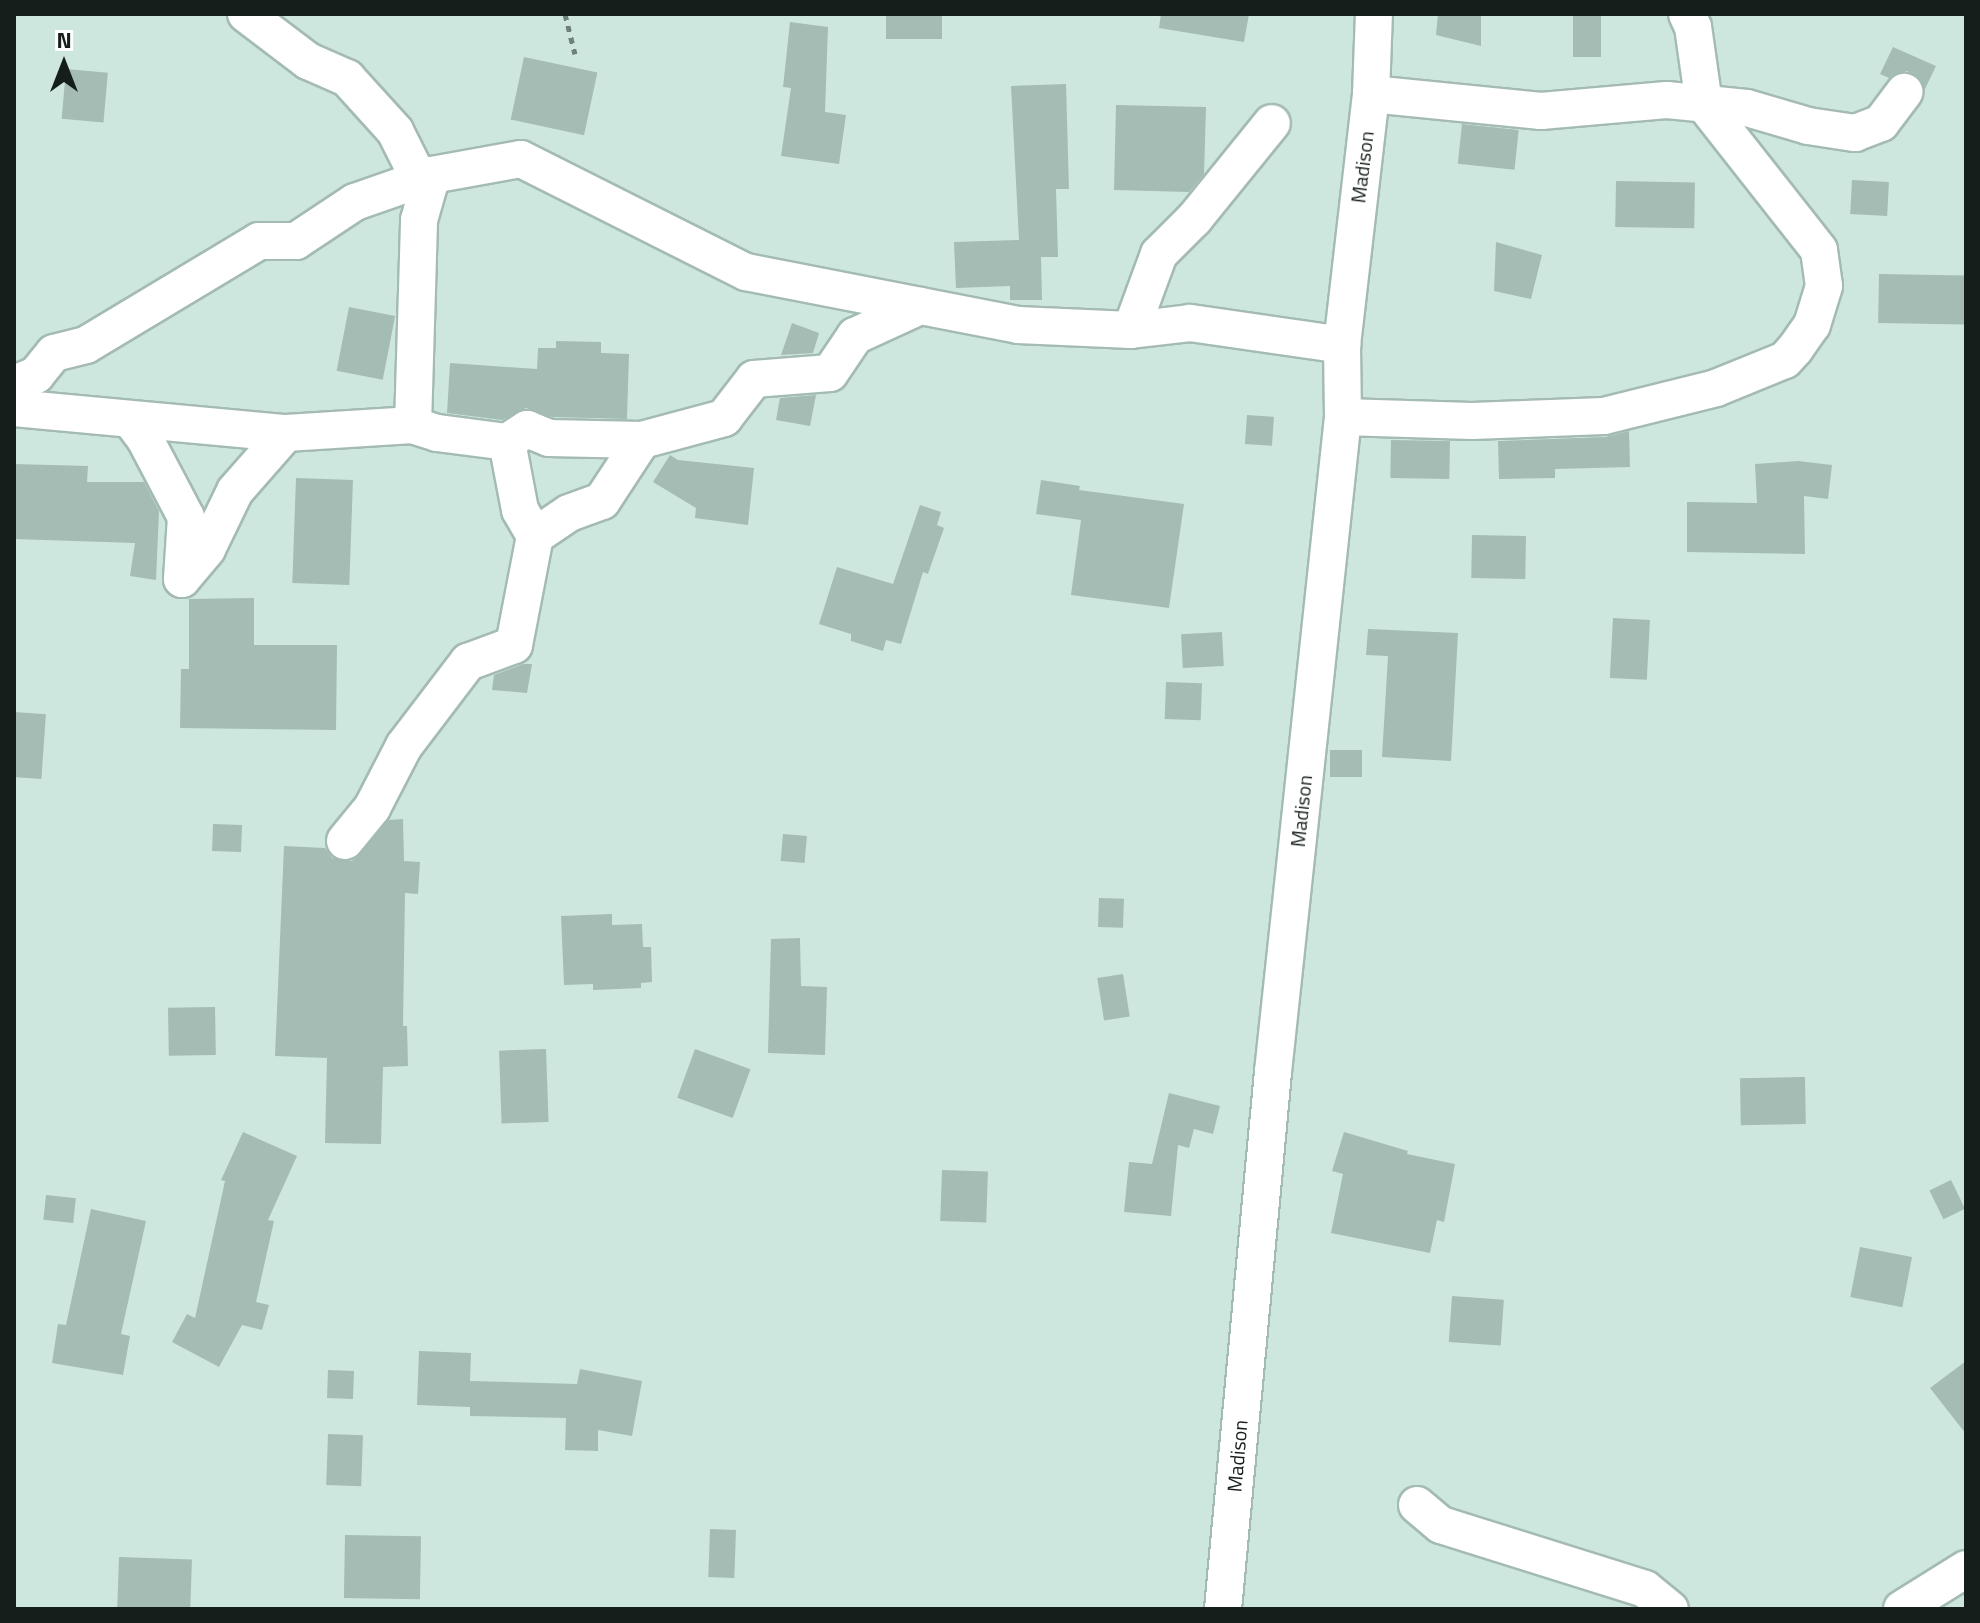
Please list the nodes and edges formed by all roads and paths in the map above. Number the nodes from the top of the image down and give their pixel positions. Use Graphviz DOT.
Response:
graph roads {
  1 [pos="246,14"];
  2 [pos="565,14"];
  3 [pos="1374,14"];
  4 [pos="1687,14"];
  5 [pos="575,54"];
  6 [pos="1904,92"];
  7 [pos="1371,94"];
  8 [pos="1704,104"];
  9 [pos="1272,123"];
  10 [pos="425,177"];
  11 [pos="920,306"];
  12 [pos="1131,330"];
  13 [pos="1342,345"];
  14 [pos="14,384"];
  15 [pos="14,408"];
  16 [pos="1343,417"];
  17 [pos="130,419"];
  18 [pos="413,425"];
  19 [pos="286,433"];
  20 [pos="642,440"];
  21 [pos="507,442"];
  22 [pos="535,536"];
  23 [pos="345,841"];
  24 [pos="1417,1505"];
  25 [pos="1966,1569"];
  26 [pos="1223,1609"];
  27 [pos="1670,1609"];
  28 [pos="1902,1609"];
  1 -- 10 [label="street"];
  2 -- 5 [label="path"];
  3 -- 7 [label="street, Madison"];
  4 -- 8 [label="street"];
  6 -- 8 [label="street"];
  7 -- 8 [label="street"];
  7 -- 13 [label="street, Madison"];
  8 -- 16 [label="street"];
  9 -- 12 [label="street"];
  10 -- 11 [label="street"];
  10 -- 14 [label="street"];
  10 -- 18 [label="street"];
  11 -- 12 [label="street"];
  11 -- 20 [label="street"];
  12 -- 13 [label="street"];
  13 -- 16 [label="street, Madison"];
  15 -- 17 [label="street"];
  16 -- 26 [label="street, Madison"];
  17 -- 19 [label="street"];
  17 -- 19 [label="street"];
  18 -- 19 [label="street"];
  18 -- 21 [label="street"];
  20 -- 21 [label="street"];
  20 -- 22 [label="street"];
  21 -- 22 [label="street"];
  22 -- 23 [label="street"];
  24 -- 27 [label="street"];
  25 -- 28 [label="street"];
}
